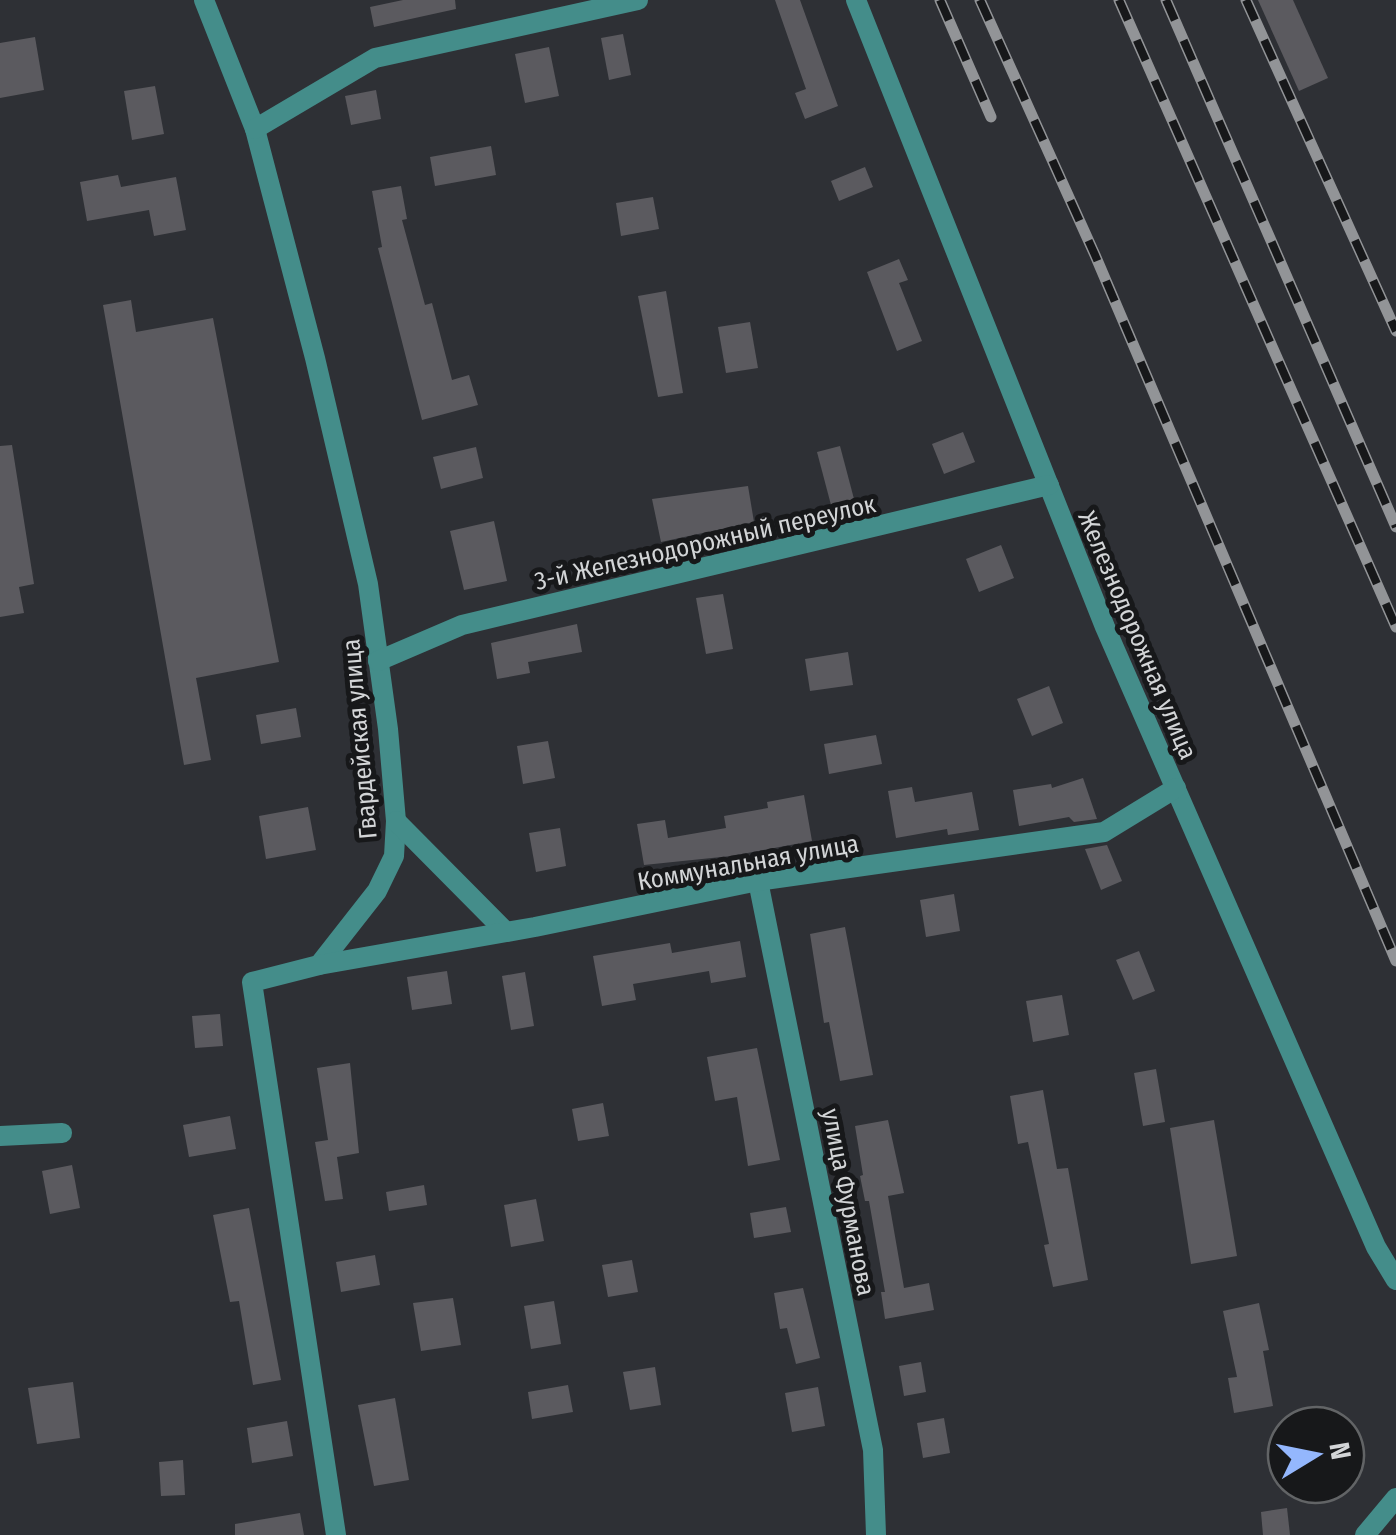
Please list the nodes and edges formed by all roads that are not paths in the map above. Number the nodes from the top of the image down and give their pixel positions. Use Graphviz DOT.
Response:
graph roads {
  1 [pos="204,0"];
  2 [pos="638,0"];
  3 [pos="856,0"];
  4 [pos="255,129"];
  5 [pos="1049,485"];
  6 [pos="378,661"];
  7 [pos="1176,788"];
  8 [pos="396,820"];
  9 [pos="758,882"];
  10 [pos="506,932"];
  11 [pos="319,965"];
  12 [pos="62,1133"];
  13 [pos="0,1136"];
  14 [pos="1396,1280"];
  15 [pos="1396,1498"];
  16 [pos="336,1535"];
  17 [pos="876,1535"];
  18 [pos="1365,1535"];
  1 -- 4 [label="street, Гвардейская улица"];
  2 -- 4 [label="street"];
  3 -- 5 [label="street, Железнодорожная улица"];
  4 -- 6 [label="street, Гвардейская улица"];
  5 -- 6 [label="street, 3-й Железнодорожный переулок"];
  5 -- 7 [label="street, Железнодорожная улица"];
  6 -- 8 [label="street, Гвардейская улица"];
  7 -- 9 [label="street, Коммунальная улица"];
  7 -- 14 [label="street, Железнодорожная улица"];
  8 -- 10 [label="street"];
  8 -- 11 [label="street, Гвардейская улица"];
  9 -- 10 [label="street, Коммунальная улица"];
  9 -- 17 [label="street, улица Фурманова"];
  10 -- 11 [label="street, Коммунальная улица"];
  11 -- 16 [label="street"];
  12 -- 13 [label="street"];
  15 -- 18 [label="street"];
}
